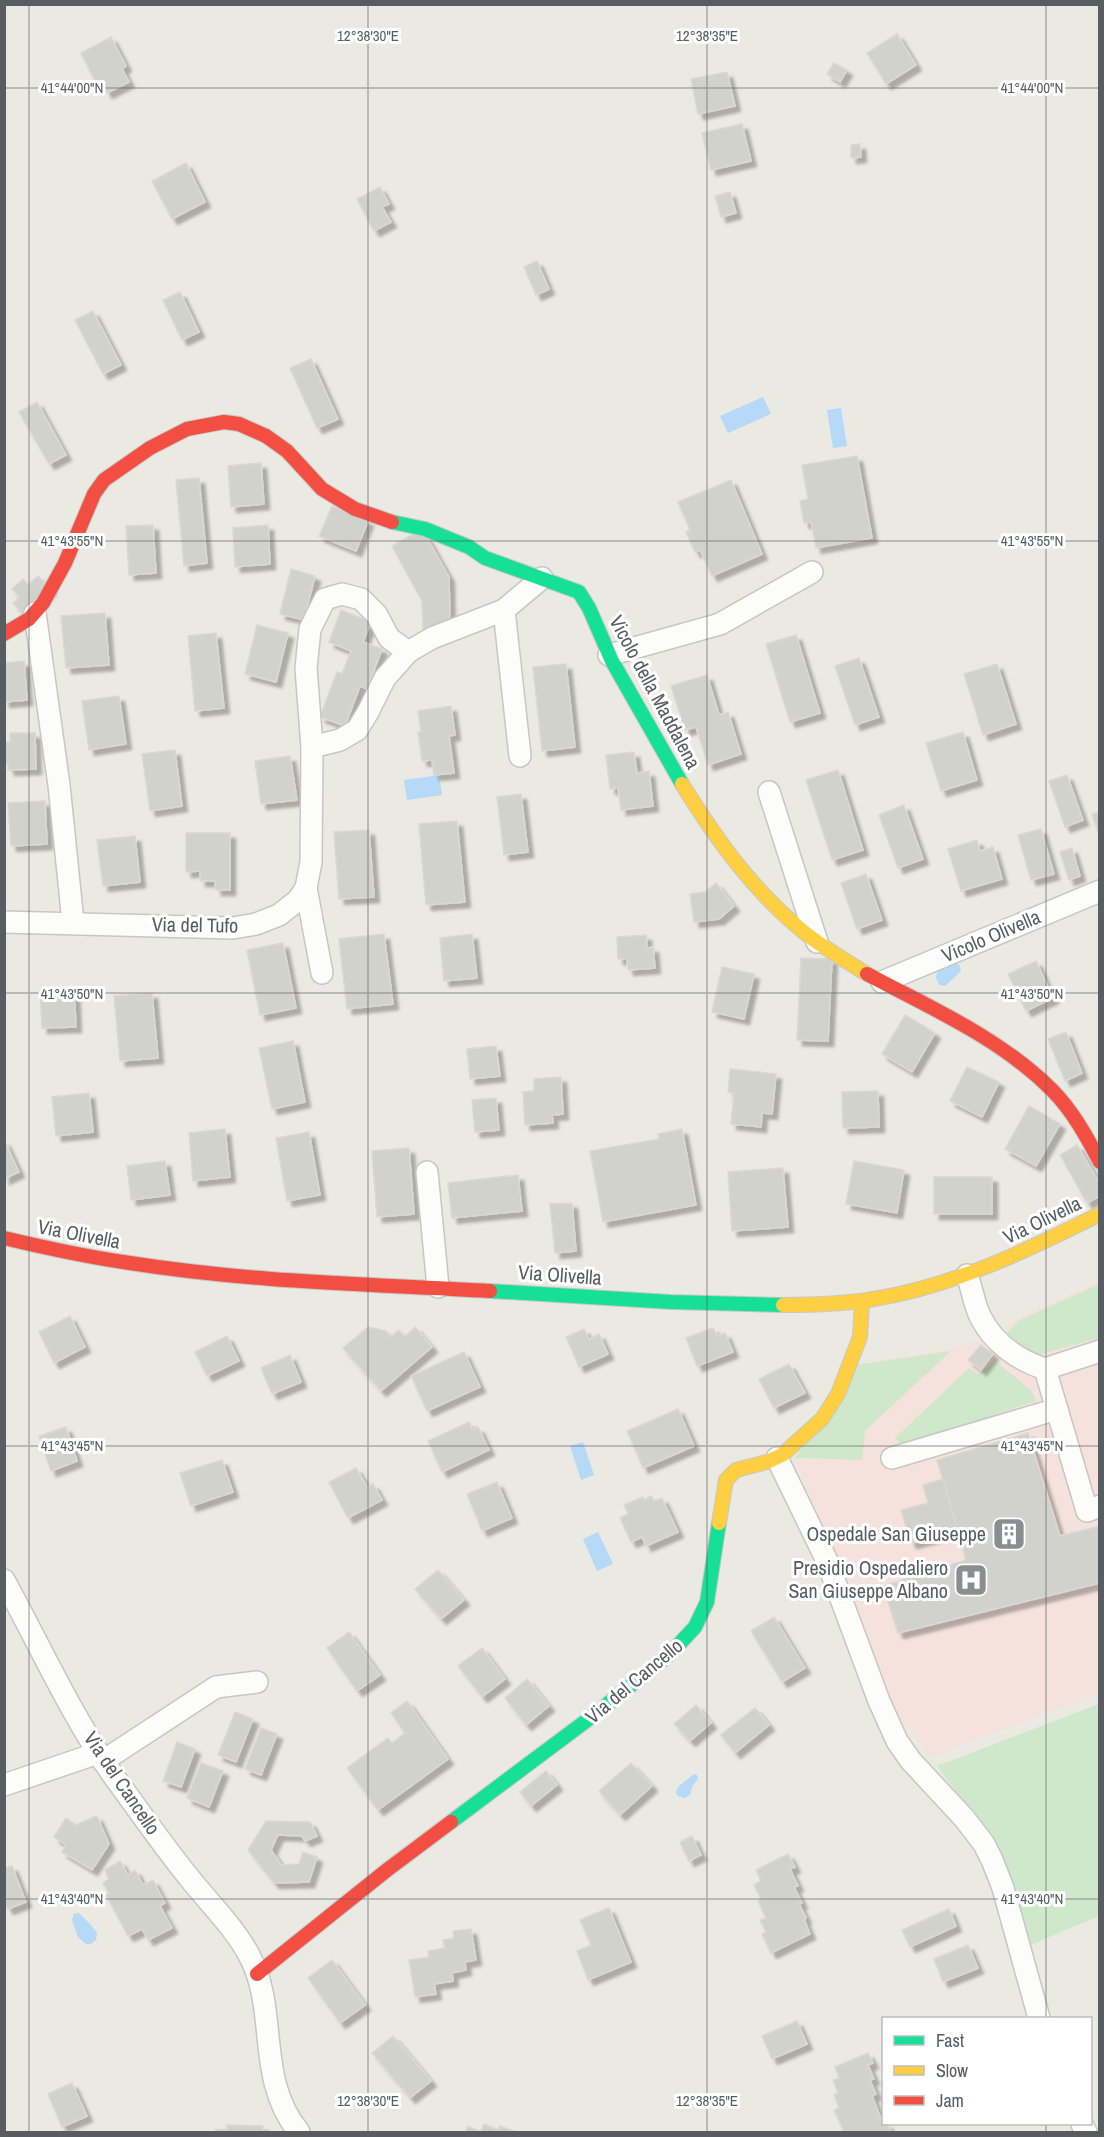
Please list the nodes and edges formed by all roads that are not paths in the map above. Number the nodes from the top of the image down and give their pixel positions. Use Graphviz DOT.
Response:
graph roads {
  1 [pos="812,572"];
  2 [pos="542,578"];
  3 [pos="504,610"];
  4 [pos="35,613"];
  5 [pos="4,634"];
  6 [pos="408,652"];
  7 [pos="609,655"];
  8 [pos="312,747"];
  9 [pos="520,756"];
  10 [pos="769,792"];
  11 [pos="306,888"];
  12 [pos="1100,891"];
  13 [pos="4,922"];
  14 [pos="73,922"];
  15 [pos="818,942"];
  16 [pos="322,973"];
  17 [pos="882,982"];
  18 [pos="1100,1162"];
  19 [pos="428,1173"];
  20 [pos="1100,1214"];
  21 [pos="4,1238"];
  22 [pos="967,1275"];
  23 [pos="438,1287"];
  24 [pos="862,1301"];
  25 [pos="1100,1351"];
  26 [pos="1045,1369"];
  27 [pos="1057,1408"];
  28 [pos="777,1458"];
  29 [pos="892,1458"];
  30 [pos="1100,1506"];
  31 [pos="4,1580"];
  32 [pos="257,1682"];
  33 [pos="101,1757"];
  34 [pos="4,1785"];
  35 [pos="257,1974"];
  36 [pos="1038,2017"];
  37 [pos="299,2133"];
  1 -- 7 [label="street"];
  2 -- 3 [label="street"];
  2 -- 4 [label="street, Vicolo della Maddalena"];
  2 -- 7 [label="street, Vicolo della Maddalena"];
  3 -- 6 [label="street"];
  3 -- 9 [label="street"];
  4 -- 5 [label="street, Vicolo della Maddalena"];
  4 -- 14 [label="street"];
  6 -- 8 [label="street"];
  6 -- 8 [label="street"];
  7 -- 15 [label="street, Vicolo della Maddalena"];
  8 -- 11 [label="street"];
  10 -- 15 [label="street"];
  11 -- 14 [label="street, Via del Tufo"];
  11 -- 16 [label="street"];
  12 -- 17 [label="street, Vicolo Olivella"];
  13 -- 14 [label="street, Via del Tufo"];
  15 -- 17 [label="street, Vicolo della Maddalena"];
  17 -- 18 [label="street, Vicolo della Maddalena"];
  19 -- 23 [label="street"];
  20 -- 22 [label="street, Via Olivella"];
  21 -- 23 [label="street, Via Olivella"];
  22 -- 24 [label="street, Via Olivella"];
  22 -- 26 [label="street"];
  23 -- 24 [label="street, Via Olivella"];
  24 -- 28 [label="street, Via del Cancello"];
  25 -- 26 [label="street"];
  26 -- 27 [label="street"];
  27 -- 29 [label="street"];
  27 -- 30 [label="street"];
  28 -- 35 [label="street, Via del Cancello"];
  28 -- 36 [label="street"];
  31 -- 33 [label="street, Via del Cancello"];
  32 -- 33 [label="street"];
  33 -- 34 [label="street"];
  33 -- 35 [label="street, Via del Cancello"];
  35 -- 37 [label="street, Via del Cancello"];
}
